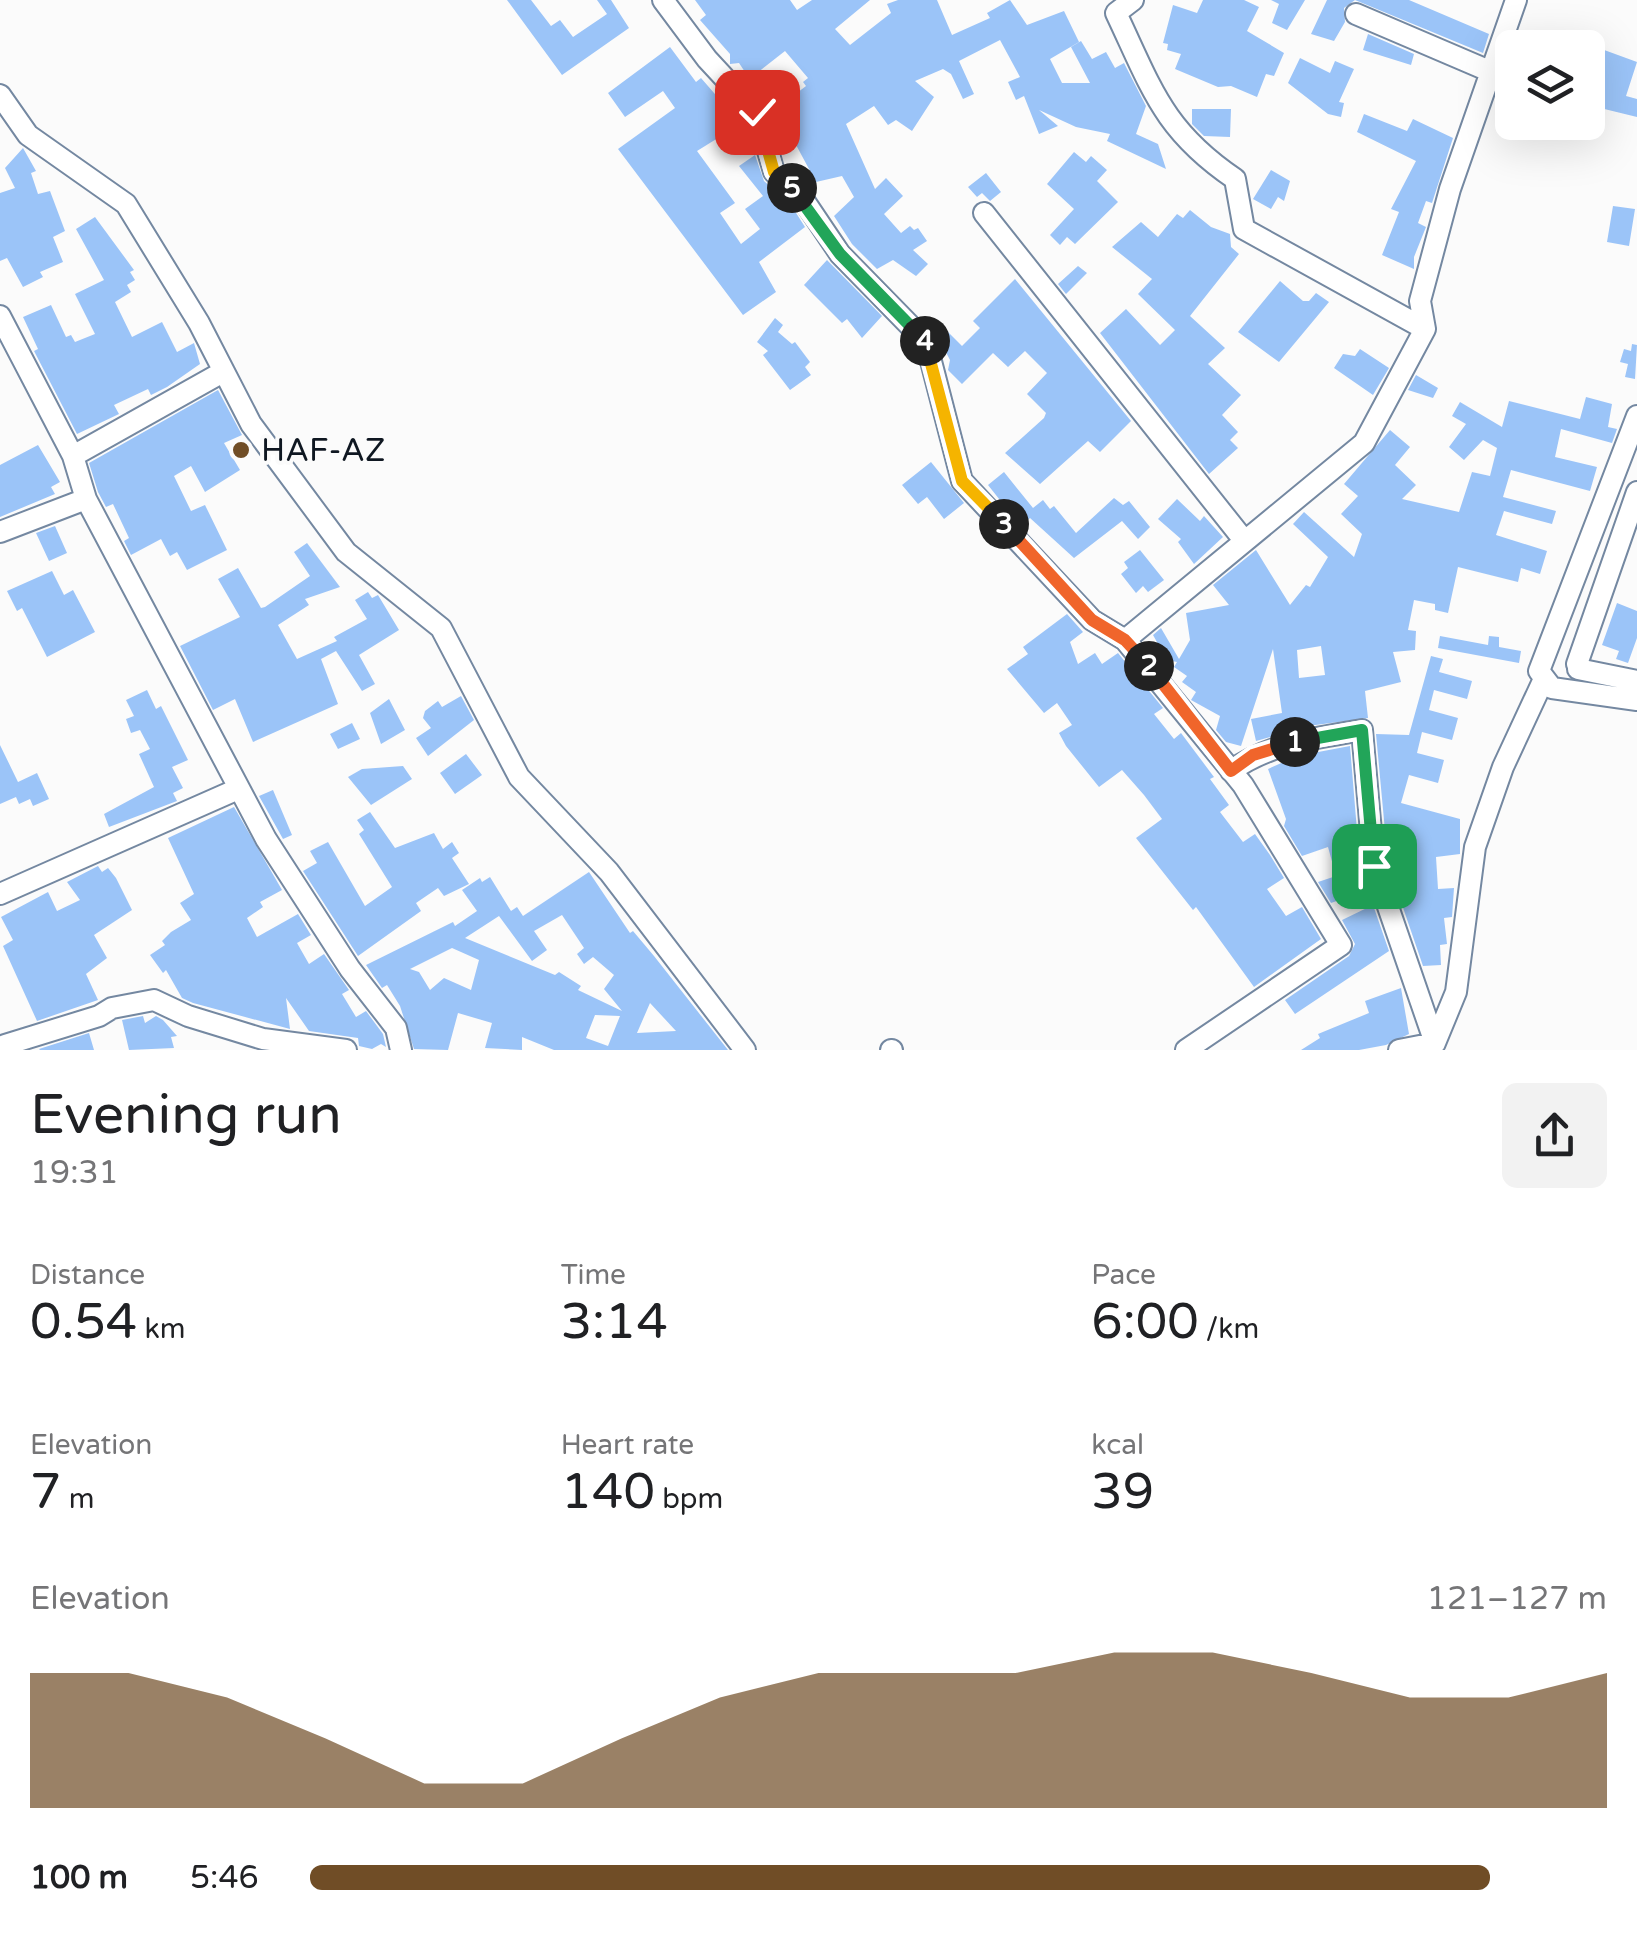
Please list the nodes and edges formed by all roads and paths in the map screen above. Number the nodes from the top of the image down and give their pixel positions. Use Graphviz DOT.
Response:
graph roads {
  1 [pos="664,0"];
  2 [pos="1516,0"];
  3 [pos="1118,4"];
  4 [pos="1356,14"];
  5 [pos="1494,72"];
  6 [pos="0,95"];
  7 [pos="984,213"];
  8 [pos="0,316"];
  9 [pos="1426,328"];
  10 [pos="221,373"];
  11 [pos="1637,416"];
  12 [pos="73,456"];
  13 [pos="1637,492"];
  14 [pos="86,499"];
  15 [pos="0,532"];
  16 [pos="1243,539"];
  17 [pos="1125,640"];
  18 [pos="1545,657"];
  19 [pos="1574,674"];
  20 [pos="1543,681"];
  21 [pos="1637,681"];
  22 [pos="1637,700"];
  23 [pos="1231,771"];
  24 [pos="238,789"];
  25 [pos="0,894"];
  26 [pos="4,1042"];
  27 [pos="1435,1043"];
  28 [pos="346,1050"];
  29 [pos="402,1050"];
  30 [pos="745,1050"];
  31 [pos="1186,1050"];
  32 [pos="1399,1050"];
  1 -- 17 [label="street"];
  2 -- 5 [label="street"];
  3 -- 9 [label="street"];
  4 -- 5 [label="street"];
  5 -- 9 [label="street"];
  6 -- 10 [label="street"];
  7 -- 16 [label="street"];
  8 -- 12 [label="street"];
  9 -- 16 [label="street"];
  10 -- 12 [label="street"];
  10 -- 30 [label="street"];
  11 -- 18 [label="street"];
  12 -- 14 [label="street"];
  13 -- 19 [label="street"];
  14 -- 15 [label="street"];
  14 -- 24 [label="street"];
  16 -- 17 [label="street"];
  17 -- 23 [label="street"];
  18 -- 19 [label="street"];
  18 -- 20 [label="street"];
  19 -- 20 [label="street"];
  19 -- 21 [label="street"];
  19 -- 22 [label="street"];
  20 -- 27 [label="street"];
  23 -- 27 [label="street"];
  23 -- 31 [label="street"];
  24 -- 25 [label="street"];
  24 -- 29 [label="street"];
  26 -- 28 [label="street"];
  27 -- 32 [label="street"];
}
